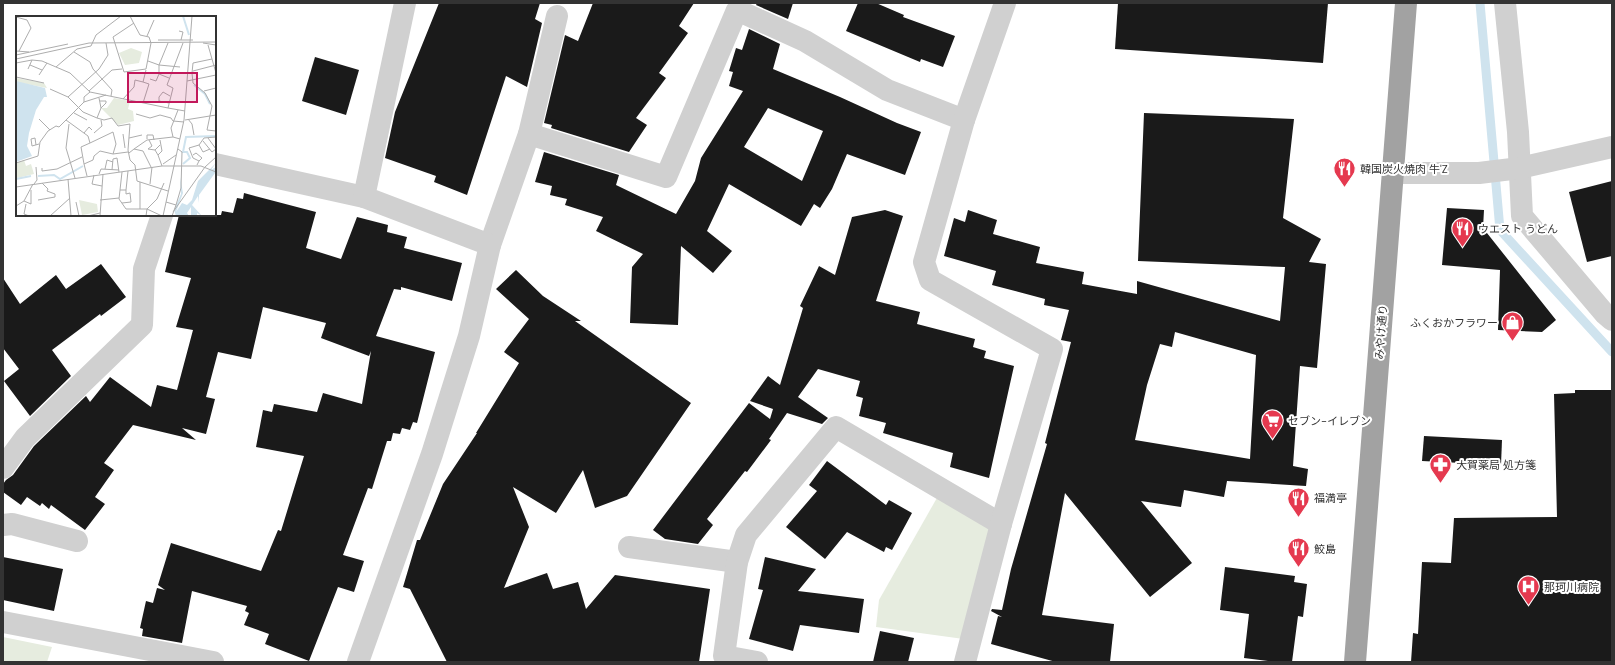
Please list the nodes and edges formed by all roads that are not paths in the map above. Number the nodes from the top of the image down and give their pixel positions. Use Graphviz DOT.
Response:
graph roads {
  1 [pos="405,3"];
  2 [pos="1004,3"];
  3 [pos="1406,3"];
  4 [pos="1505,3"];
  5 [pos="738,7"];
  6 [pos="557,16"];
  7 [pos="964,120"];
  8 [pos="529,134"];
  9 [pos="1612,147"];
  10 [pos="216,164"];
  11 [pos="1520,168"];
  12 [pos="1393,172"];
  13 [pos="364,197"];
  14 [pos="162,216"];
  15 [pos="490,245"];
  16 [pos="1612,320"];
  17 [pos="3,468"];
  18 [pos="1000,524"];
  19 [pos="3,525"];
  20 [pos="77,541"];
  21 [pos="629,547"];
  22 [pos="737,562"];
  23 [pos="3,622"];
  24 [pos="213,662"];
  25 [pos="358,662"];
  26 [pos="757,662"];
  27 [pos="965,662"];
  28 [pos="1355,662"];
  1 -- 13 [label="street"];
  2 -- 7 [label="street"];
  3 -- 12 [label="highway, みやけ通り"];
  4 -- 11 [label="street"];
  5 -- 7 [label="street"];
  5 -- 8 [label="street"];
  6 -- 8 [label="street"];
  7 -- 18 [label="street"];
  8 -- 15 [label="street"];
  9 -- 11 [label="street"];
  10 -- 13 [label="street"];
  11 -- 12 [label="street"];
  11 -- 16 [label="street"];
  12 -- 28 [label="highway, みやけ通り"];
  13 -- 15 [label="street"];
  14 -- 17 [label="street"];
  15 -- 25 [label="street"];
  18 -- 22 [label="street"];
  18 -- 27 [label="street"];
  19 -- 20 [label="street"];
  21 -- 22 [label="street"];
  22 -- 26 [label="street"];
  23 -- 24 [label="street"];
}
